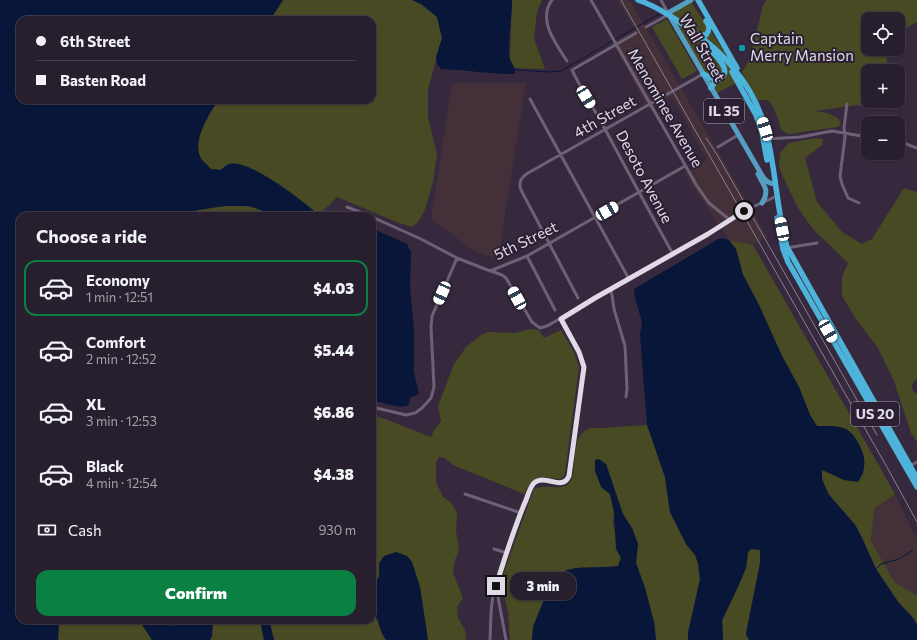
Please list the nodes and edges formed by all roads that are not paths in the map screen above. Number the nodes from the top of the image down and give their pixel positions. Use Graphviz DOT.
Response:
graph roads {
  1 [pos="552,0"];
  2 [pos="591,0"];
  3 [pos="638,0"];
  4 [pos="661,0"];
  5 [pos="692,0"];
  6 [pos="698,0"];
  7 [pos="668,13"];
  8 [pos="646,27"];
  9 [pos="692,30"];
  10 [pos="636,33"];
  11 [pos="700,35"];
  12 [pos="616,43"];
  13 [pos="709,48"];
  14 [pos="567,61"];
  15 [pos="703,74"];
  16 [pos="716,80"];
  17 [pos="711,88"];
  18 [pos="749,92"];
  19 [pos="530,99"];
  20 [pos="650,104"];
  21 [pos="847,104"];
  22 [pos="605,130"];
  23 [pos="844,133"];
  24 [pos="738,135"];
  25 [pos="861,136"];
  26 [pos="765,140"];
  27 [pos="905,144"];
  28 [pos="718,147"];
  29 [pos="917,148"];
  30 [pos="560,155"];
  31 [pos="755,164"];
  32 [pos="685,166"];
  33 [pos="774,184"];
  34 [pos="638,193"];
  35 [pos="775,197"];
  36 [pos="762,203"];
  37 [pos="859,203"];
  38 [pos="347,207"];
  39 [pos="360,212"];
  40 [pos="376,218"];
  41 [pos="595,218"];
  42 [pos="730,220"];
  43 [pos="549,243"];
  44 [pos="817,243"];
  45 [pos="785,248"];
  46 [pos="673,254"];
  47 [pos="527,256"];
  48 [pos="457,258"];
  49 [pos="490,271"];
  50 [pos="630,279"];
  51 [pos="611,289"];
  52 [pos="578,298"];
  53 [pos="556,310"];
  54 [pos="561,319"];
  55 [pos="626,397"];
  56 [pos="376,408"];
  57 [pos="917,462"];
  58 [pos="908,467"];
  59 [pos="917,478"];
  60 [pos="917,487"];
  61 [pos="466,494"];
  62 [pos="520,513"];
  63 [pos="494,548"];
  64 [pos="507,553"];
  65 [pos="496,586"];
  66 [pos="490,640"];
  67 [pos="506,640"];
  1 -- 14 [label="street"];
  2 -- 12 [label="street, Menominee Avenue"];
  3 -- 9 [label="highway, US 20"];
  4 -- 7 [label="street, Wall Street"];
  5 -- 7 [label="main road"];
  5 -- 11 [label="highway"];
  6 -- 18 [label="highway"];
  7 -- 8 [label="street"];
  7 -- 15 [label="main road, Wall Street / IL 35"];
  9 -- 11 [label="highway, US 20"];
  9 -- 13 [label="highway, US 20"];
  10 -- 12 [label="street"];
  11 -- 18 [label="highway, US 20"];
  12 -- 20 [label="street, Menominee Avenue"];
  12 -- 22 [label="street, Desoto Avenue"];
  13 -- 16 [label="highway"];
  13 -- 26 [label="highway, US 20"];
  15 -- 16 [label="highway"];
  15 -- 17 [label="main road, Wall Street / IL 35"];
  15 -- 20 [label="street, 4th Street"];
  16 -- 17 [label="highway"];
  17 -- 24 [label="main road, Wall Street / IL 35"];
  18 -- 26 [label="highway, US 20"];
  19 -- 30 [label="street"];
  20 -- 22 [label="street, 4th Street"];
  20 -- 32 [label="street, Menominee Avenue"];
  21 -- 23 [label="street"];
  22 -- 30 [label="street, 4th Street"];
  22 -- 34 [label="street, Desoto Avenue"];
  23 -- 25 [label="street"];
  23 -- 26 [label="street"];
  23 -- 37 [label="street"];
  24 -- 28 [label="street"];
  24 -- 31 [label="main road, Wall Street / IL 35"];
  26 -- 33 [label="highway, US 20"];
  27 -- 29 [label="street"];
  30 -- 41 [label="street"];
  30 -- 43 [label="street, 4th Street"];
  31 -- 33 [label="main road, Wall Street / IL 35"];
  31 -- 36 [label="main road"];
  32 -- 34 [label="street, 5th Street"];
  32 -- 42 [label="street, Menominee Avenue"];
  33 -- 35 [label="highway, US 20"];
  34 -- 41 [label="street, 5th Street"];
  34 -- 46 [label="street, Desoto Avenue"];
  35 -- 36 [label="street"];
  35 -- 45 [label="highway, US 20"];
  36 -- 42 [label="street"];
  38 -- 39 [label="street, 5th Street"];
  40 -- 48 [label="street, 5th Street"];
  41 -- 43 [label="street, 5th Street"];
  41 -- 50 [label="street"];
  42 -- 46 [label="street"];
  43 -- 47 [label="street, 5th Street"];
  43 -- 52 [label="street"];
  44 -- 45 [label="street"];
  45 -- 58 [label="highway, US 20"];
  46 -- 50 [label="street"];
  47 -- 49 [label="street, 5th Street"];
  47 -- 53 [label="street"];
  48 -- 49 [label="street, 5th Street"];
  48 -- 56 [label="street"];
  49 -- 54 [label="street"];
  50 -- 51 [label="street"];
  51 -- 54 [label="street"];
  51 -- 55 [label="street"];
  54 -- 62 [label="street"];
  57 -- 58 [label="street"];
  58 -- 59 [label="highway, US 20"];
  58 -- 60 [label="highway, US 20"];
  61 -- 62 [label="street"];
  62 -- 64 [label="street"];
  63 -- 64 [label="street"];
  64 -- 65 [label="street"];
  65 -- 66 [label="street"];
  65 -- 67 [label="street"];
}
